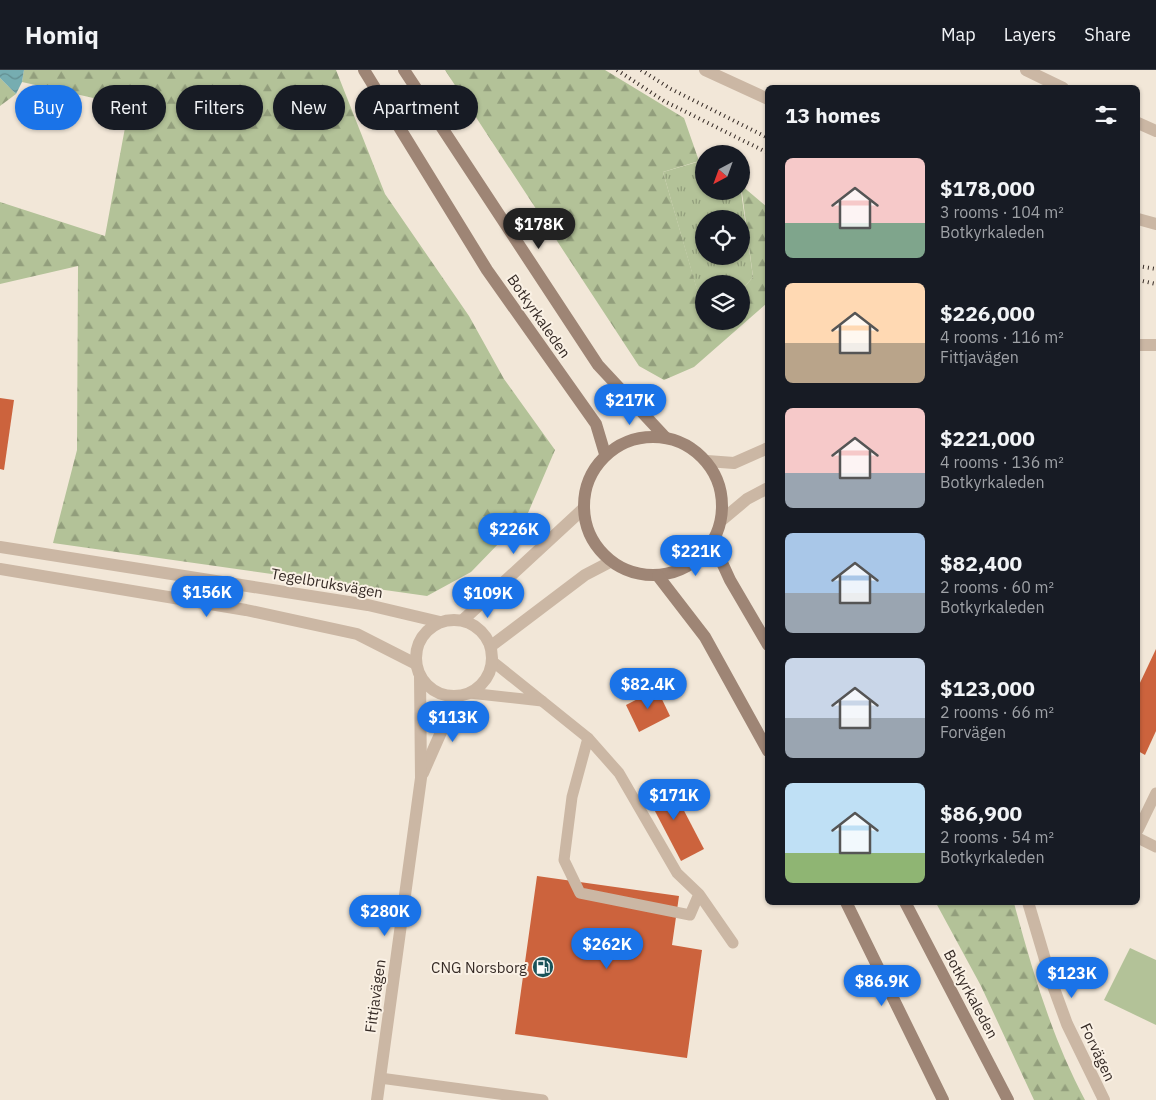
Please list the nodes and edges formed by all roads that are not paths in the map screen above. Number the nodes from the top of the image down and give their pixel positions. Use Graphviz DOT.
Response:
graph roads {
  1 [pos="364,70"];
  2 [pos="404,70"];
  3 [pos="1026,70"];
  4 [pos="713,72"];
  5 [pos="1040,73"];
  6 [pos="1058,85"];
  7 [pos="765,98"];
  8 [pos="1140,124"];
  9 [pos="1156,131"];
  10 [pos="1140,220"];
  11 [pos="1156,224"];
  12 [pos="1140,345"];
  13 [pos="1156,345"];
  14 [pos="665,437"];
  15 [pos="765,449"];
  16 [pos="605,454"];
  17 [pos="707,461"];
  18 [pos="765,490"];
  19 [pos="582,509"];
  20 [pos="722,520"];
  21 [pos="713,543"];
  22 [pos="0,547"];
  23 [pos="610,562"];
  24 [pos="0,569"];
  25 [pos="658,576"];
  26 [pos="463,620"];
  27 [pos="440,622"];
  28 [pos="765,640"];
  29 [pos="491,646"];
  30 [pos="492,661"];
  31 [pos="416,664"];
  32 [pos="420,676"];
  33 [pos="463,695"];
  34 [pos="542,701"];
  35 [pos="588,738"];
  36 [pos="765,745"];
  37 [pos="421,778"];
  38 [pos="1156,793"];
  39 [pos="1140,826"];
  40 [pos="1140,839"];
  41 [pos="1156,847"];
  42 [pos="699,894"];
  43 [pos="847,905"];
  44 [pos="908,905"];
  45 [pos="1029,905"];
  46 [pos="732,943"];
  47 [pos="380,1078"];
  48 [pos="489,1096"];
  49 [pos="377,1100"];
  50 [pos="543,1100"];
  51 [pos="944,1100"];
  52 [pos="1008,1100"];
  53 [pos="1104,1100"];
  1 -- 16 [label="main road, Botkyrkaleden"];
  2 -- 14 [label="main road, Botkyrkaleden"];
  3 -- 5 [label="street"];
  4 -- 7 [label="street"];
  5 -- 6 [label="street"];
  8 -- 9 [label="street"];
  10 -- 11 [label="street"];
  12 -- 13 [label="street"];
  14 -- 16 [label="main road, Botkyrkaleden"];
  14 -- 17 [label="main road, Botkyrkaleden"];
  15 -- 17 [label="street"];
  16 -- 19 [label="main road, Botkyrkaleden"];
  17 -- 20 [label="main road, Botkyrkaleden"];
  18 -- 20 [label="street"];
  19 -- 23 [label="main road, Botkyrkaleden"];
  19 -- 26 [label="street"];
  20 -- 21 [label="main road, Botkyrkaleden"];
  21 -- 25 [label="main road, Botkyrkaleden"];
  21 -- 28 [label="main road"];
  22 -- 27 [label="street, Tegelbruksvägen"];
  23 -- 25 [label="main road, Botkyrkaleden"];
  23 -- 29 [label="street"];
  24 -- 31 [label="street"];
  25 -- 36 [label="main road"];
  26 -- 27 [label="street"];
  26 -- 29 [label="street"];
  27 -- 31 [label="street"];
  29 -- 30 [label="street"];
  30 -- 33 [label="street"];
  30 -- 34 [label="lane"];
  31 -- 32 [label="street"];
  32 -- 33 [label="street"];
  32 -- 37 [label="street, Fittjavägen"];
  33 -- 34 [label="lane"];
  33 -- 37 [label="street, Fittjavägen"];
  34 -- 35 [label="lane"];
  35 -- 42 [label="lane"];
  35 -- 42 [label="lane"];
  37 -- 47 [label="street, Fittjavägen"];
  38 -- 39 [label="lane"];
  40 -- 41 [label="lane"];
  42 -- 46 [label="lane"];
  43 -- 51 [label="main road"];
  44 -- 52 [label="main road, Botkyrkaleden"];
  45 -- 53 [label="street, Forvägen"];
  47 -- 48 [label="lane"];
  47 -- 49 [label="street, Fittjavägen"];
  48 -- 50 [label="lane"];
}
